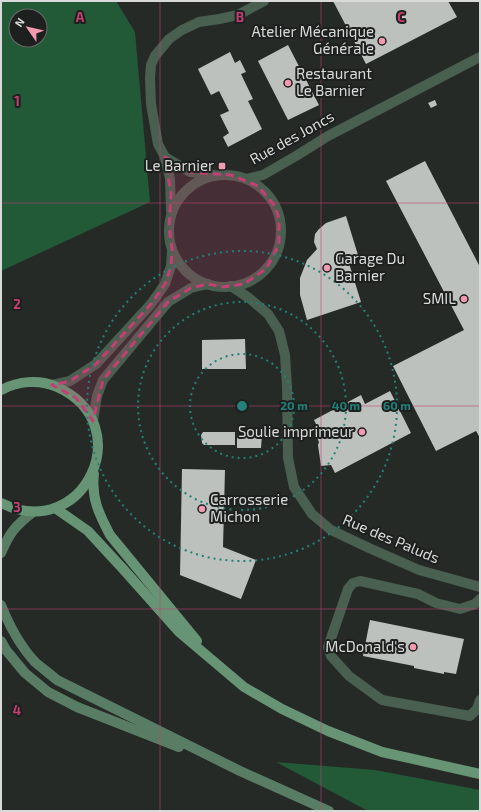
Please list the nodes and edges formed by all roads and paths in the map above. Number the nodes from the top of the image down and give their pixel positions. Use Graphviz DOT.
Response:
graph roads {
  1 [pos="264,1"];
  2 [pos="480,57"];
  3 [pos="164,157"];
  4 [pos="216,176"];
  5 [pos="246,179"];
  6 [pos="171,215"];
  7 [pos="172,249"];
  8 [pos="208,284"];
  9 [pos="231,286"];
  10 [pos="52,384"];
  11 [pos="1,390"];
  12 [pos="93,421"];
  13 [pos="95,466"];
  14 [pos="1,503"];
  15 [pos="55,508"];
  16 [pos="33,512"];
  17 [pos="1,553"];
  18 [pos="480,587"];
  19 [pos="480,599"];
  20 [pos="1,605"];
  21 [pos="1,640"];
  22 [pos="210,658"];
  23 [pos="480,700"];
  24 [pos="240,771"];
  25 [pos="480,774"];
  26 [pos="330,811"];
  1 -- 3 [label="street"];
  2 -- 5 [label="street, Rue des Joncs"];
  3 -- 4 [label="street"];
  3 -- 6 [label="street"];
  4 -- 5 [label="street"];
  4 -- 6 [label="street"];
  5 -- 9 [label="street"];
  6 -- 7 [label="street"];
  7 -- 8 [label="street"];
  7 -- 10 [label="street"];
  8 -- 9 [label="street"];
  8 -- 12 [label="street"];
  9 -- 18 [label="street, Rue des Paluds"];
  10 -- 11 [label="main road"];
  10 -- 12 [label="main road"];
  12 -- 13 [label="main road"];
  13 -- 15 [label="main road"];
  13 -- 22 [label="main road"];
  14 -- 16 [label="main road"];
  15 -- 16 [label="main road"];
  15 -- 22 [label="main road"];
  16 -- 17 [label="main road"];
  19 -- 23 [label="street"];
  20 -- 24 [label="main road"];
  21 -- 24 [label="main road"];
  22 -- 25 [label="main road"];
  24 -- 26 [label="main road"];
}
